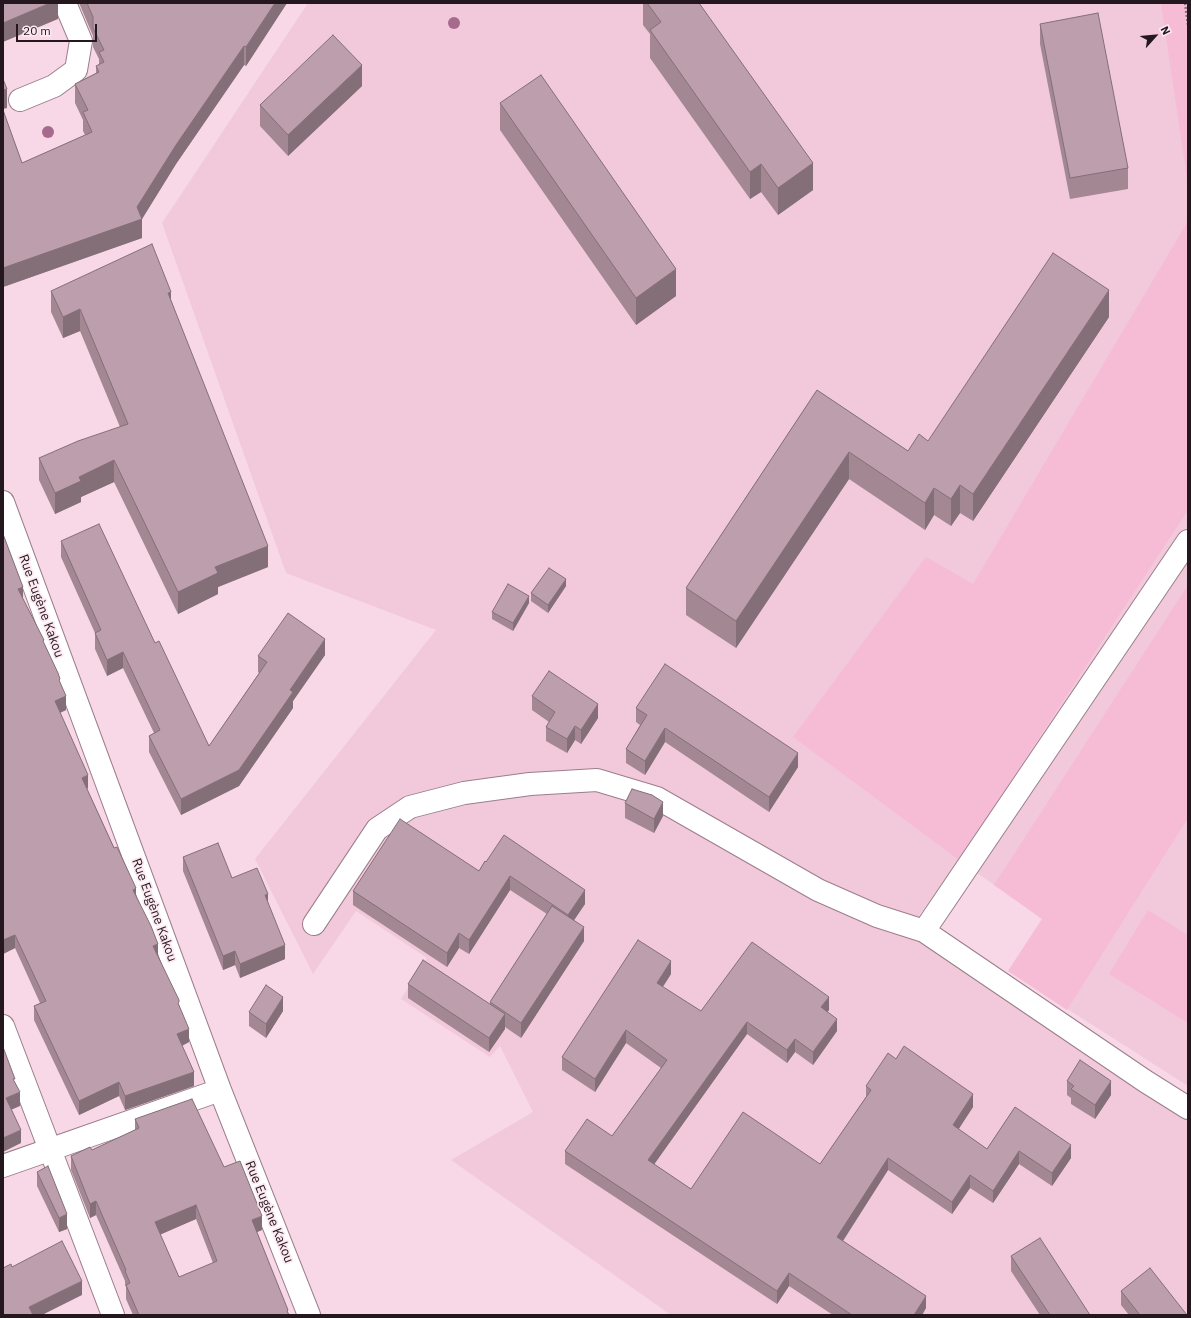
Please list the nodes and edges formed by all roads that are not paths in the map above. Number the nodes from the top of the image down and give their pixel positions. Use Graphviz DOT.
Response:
graph roads {
  1 [pos="65,3"];
  2 [pos="20,100"];
  3 [pos="3,502"];
  4 [pos="1188,541"];
  5 [pos="314,924"];
  6 [pos="924,931"];
  7 [pos="3,1026"];
  8 [pos="220,1090"];
  9 [pos="1188,1108"];
  10 [pos="50,1150"];
  11 [pos="3,1166"];
  12 [pos="113,1315"];
  13 [pos="309,1315"];
  1 -- 2 [label="street"];
  3 -- 8 [label="street, Rue Eugène Kakou"];
  4 -- 6 [label="street"];
  5 -- 6 [label="street"];
  6 -- 9 [label="street"];
  7 -- 10 [label="street"];
  8 -- 10 [label="street"];
  8 -- 13 [label="street, Rue Eugène Kakou"];
  10 -- 11 [label="street"];
  10 -- 12 [label="street"];
}
